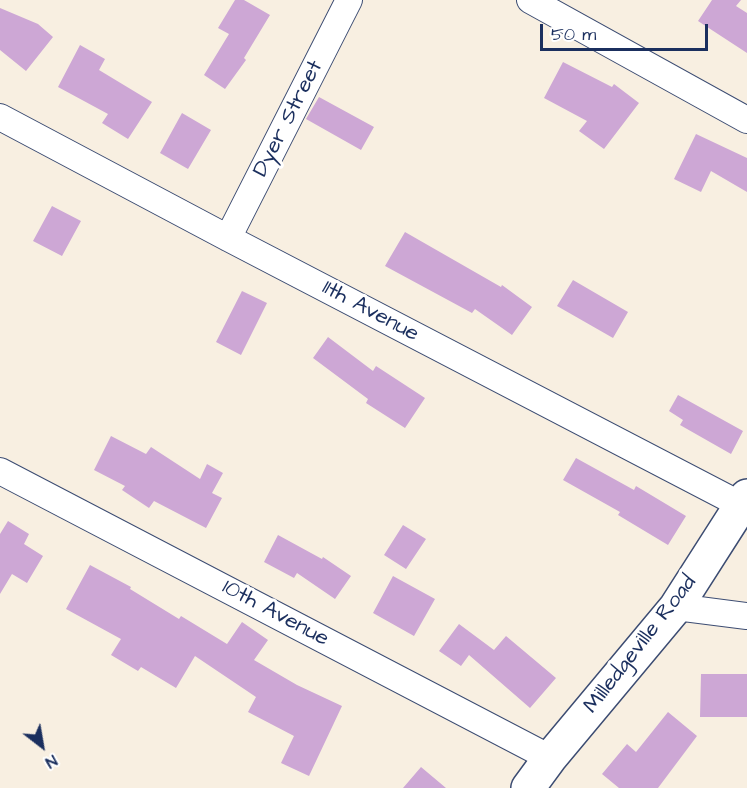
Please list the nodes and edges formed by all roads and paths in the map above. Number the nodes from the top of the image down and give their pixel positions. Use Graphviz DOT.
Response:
graph roads {
  1 [pos="349,0"];
  2 [pos="530,0"];
  3 [pos="0,117"];
  4 [pos="747,120"];
  5 [pos="228,238"];
  6 [pos="0,471"];
  7 [pos="744,501"];
  8 [pos="676,607"];
  9 [pos="747,616"];
  10 [pos="550,758"];
  11 [pos="528,788"];
  1 -- 5 [label="street, Dyer Street"];
  2 -- 4 [label="street"];
  3 -- 5 [label="street, 11th Avenue"];
  5 -- 7 [label="street, 11th Avenue"];
  6 -- 10 [label="street, 10th Avenue"];
  7 -- 8 [label="main road, Milledgeville Road"];
  8 -- 9 [label="street"];
  8 -- 10 [label="main road, Milledgeville Road"];
  10 -- 11 [label="main road, Milledgeville Road"];
}
